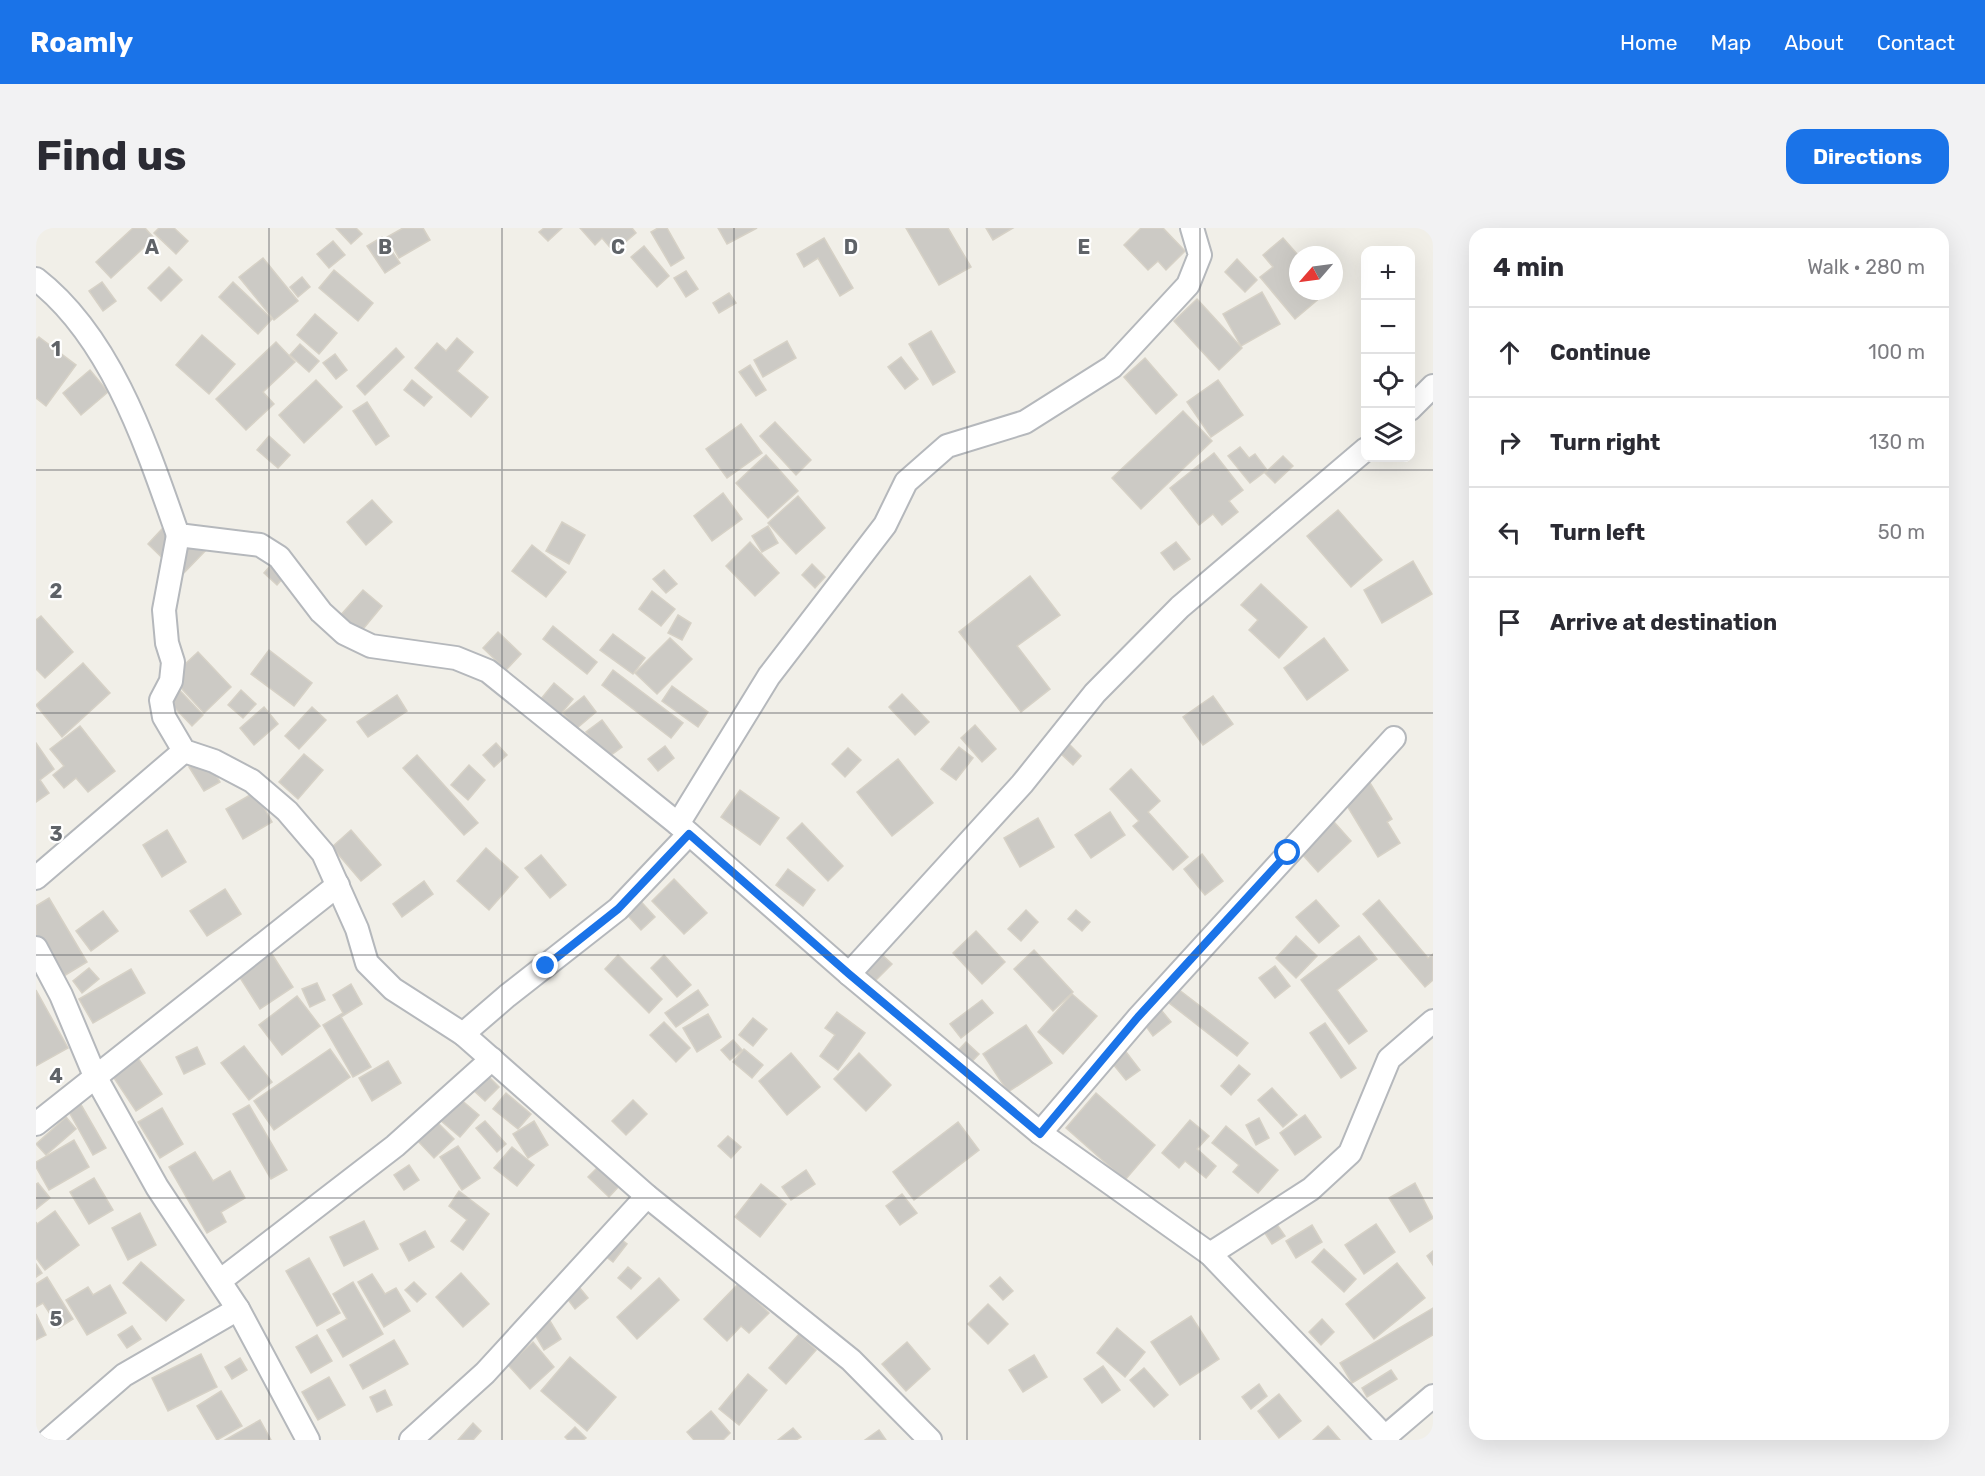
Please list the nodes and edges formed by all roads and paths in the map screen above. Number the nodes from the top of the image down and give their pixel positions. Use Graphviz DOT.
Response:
graph roads {
  1 [pos="1192,228"];
  2 [pos="36,279"];
  3 [pos="1433,386"];
  4 [pos="1411,408"];
  5 [pos="1361,452"];
  6 [pos="178,535"];
  7 [pos="1394,738"];
  8 [pos="184,751"];
  9 [pos="684,829"];
  10 [pos="36,878"];
  11 [pos="338,885"];
  12 [pos="36,948"];
  13 [pos="849,974"];
  14 [pos="1433,1022"];
  15 [pos="464,1034"];
  16 [pos="492,1059"];
  17 [pos="95,1076"];
  18 [pos="36,1124"];
  19 [pos="1040,1134"];
  20 [pos="647,1196"];
  21 [pos="1210,1254"];
  22 [pos="221,1280"];
  23 [pos="238,1309"];
  24 [pos="1433,1396"];
  25 [pos="1387,1439"];
  26 [pos="49,1440"];
  27 [pos="308,1440"];
  28 [pos="411,1440"];
  29 [pos="930,1440"];
  1 -- 9 [label="street"];
  2 -- 6 [label="street"];
  3 -- 4 [label="street"];
  5 -- 13 [label="street"];
  6 -- 8 [label="street"];
  6 -- 9 [label="street"];
  7 -- 19 [label="street"];
  8 -- 10 [label="street"];
  8 -- 11 [label="street"];
  9 -- 13 [label="street"];
  9 -- 15 [label="street"];
  11 -- 15 [label="street"];
  11 -- 17 [label="street"];
  12 -- 17 [label="street"];
  13 -- 19 [label="street"];
  14 -- 21 [label="street"];
  15 -- 16 [label="street"];
  16 -- 20 [label="street"];
  16 -- 22 [label="street"];
  17 -- 18 [label="street"];
  17 -- 22 [label="street"];
  19 -- 21 [label="street"];
  20 -- 28 [label="street"];
  20 -- 29 [label="street"];
  21 -- 25 [label="street"];
  22 -- 23 [label="street"];
  23 -- 26 [label="street"];
  23 -- 27 [label="street"];
  24 -- 25 [label="street"];
}
